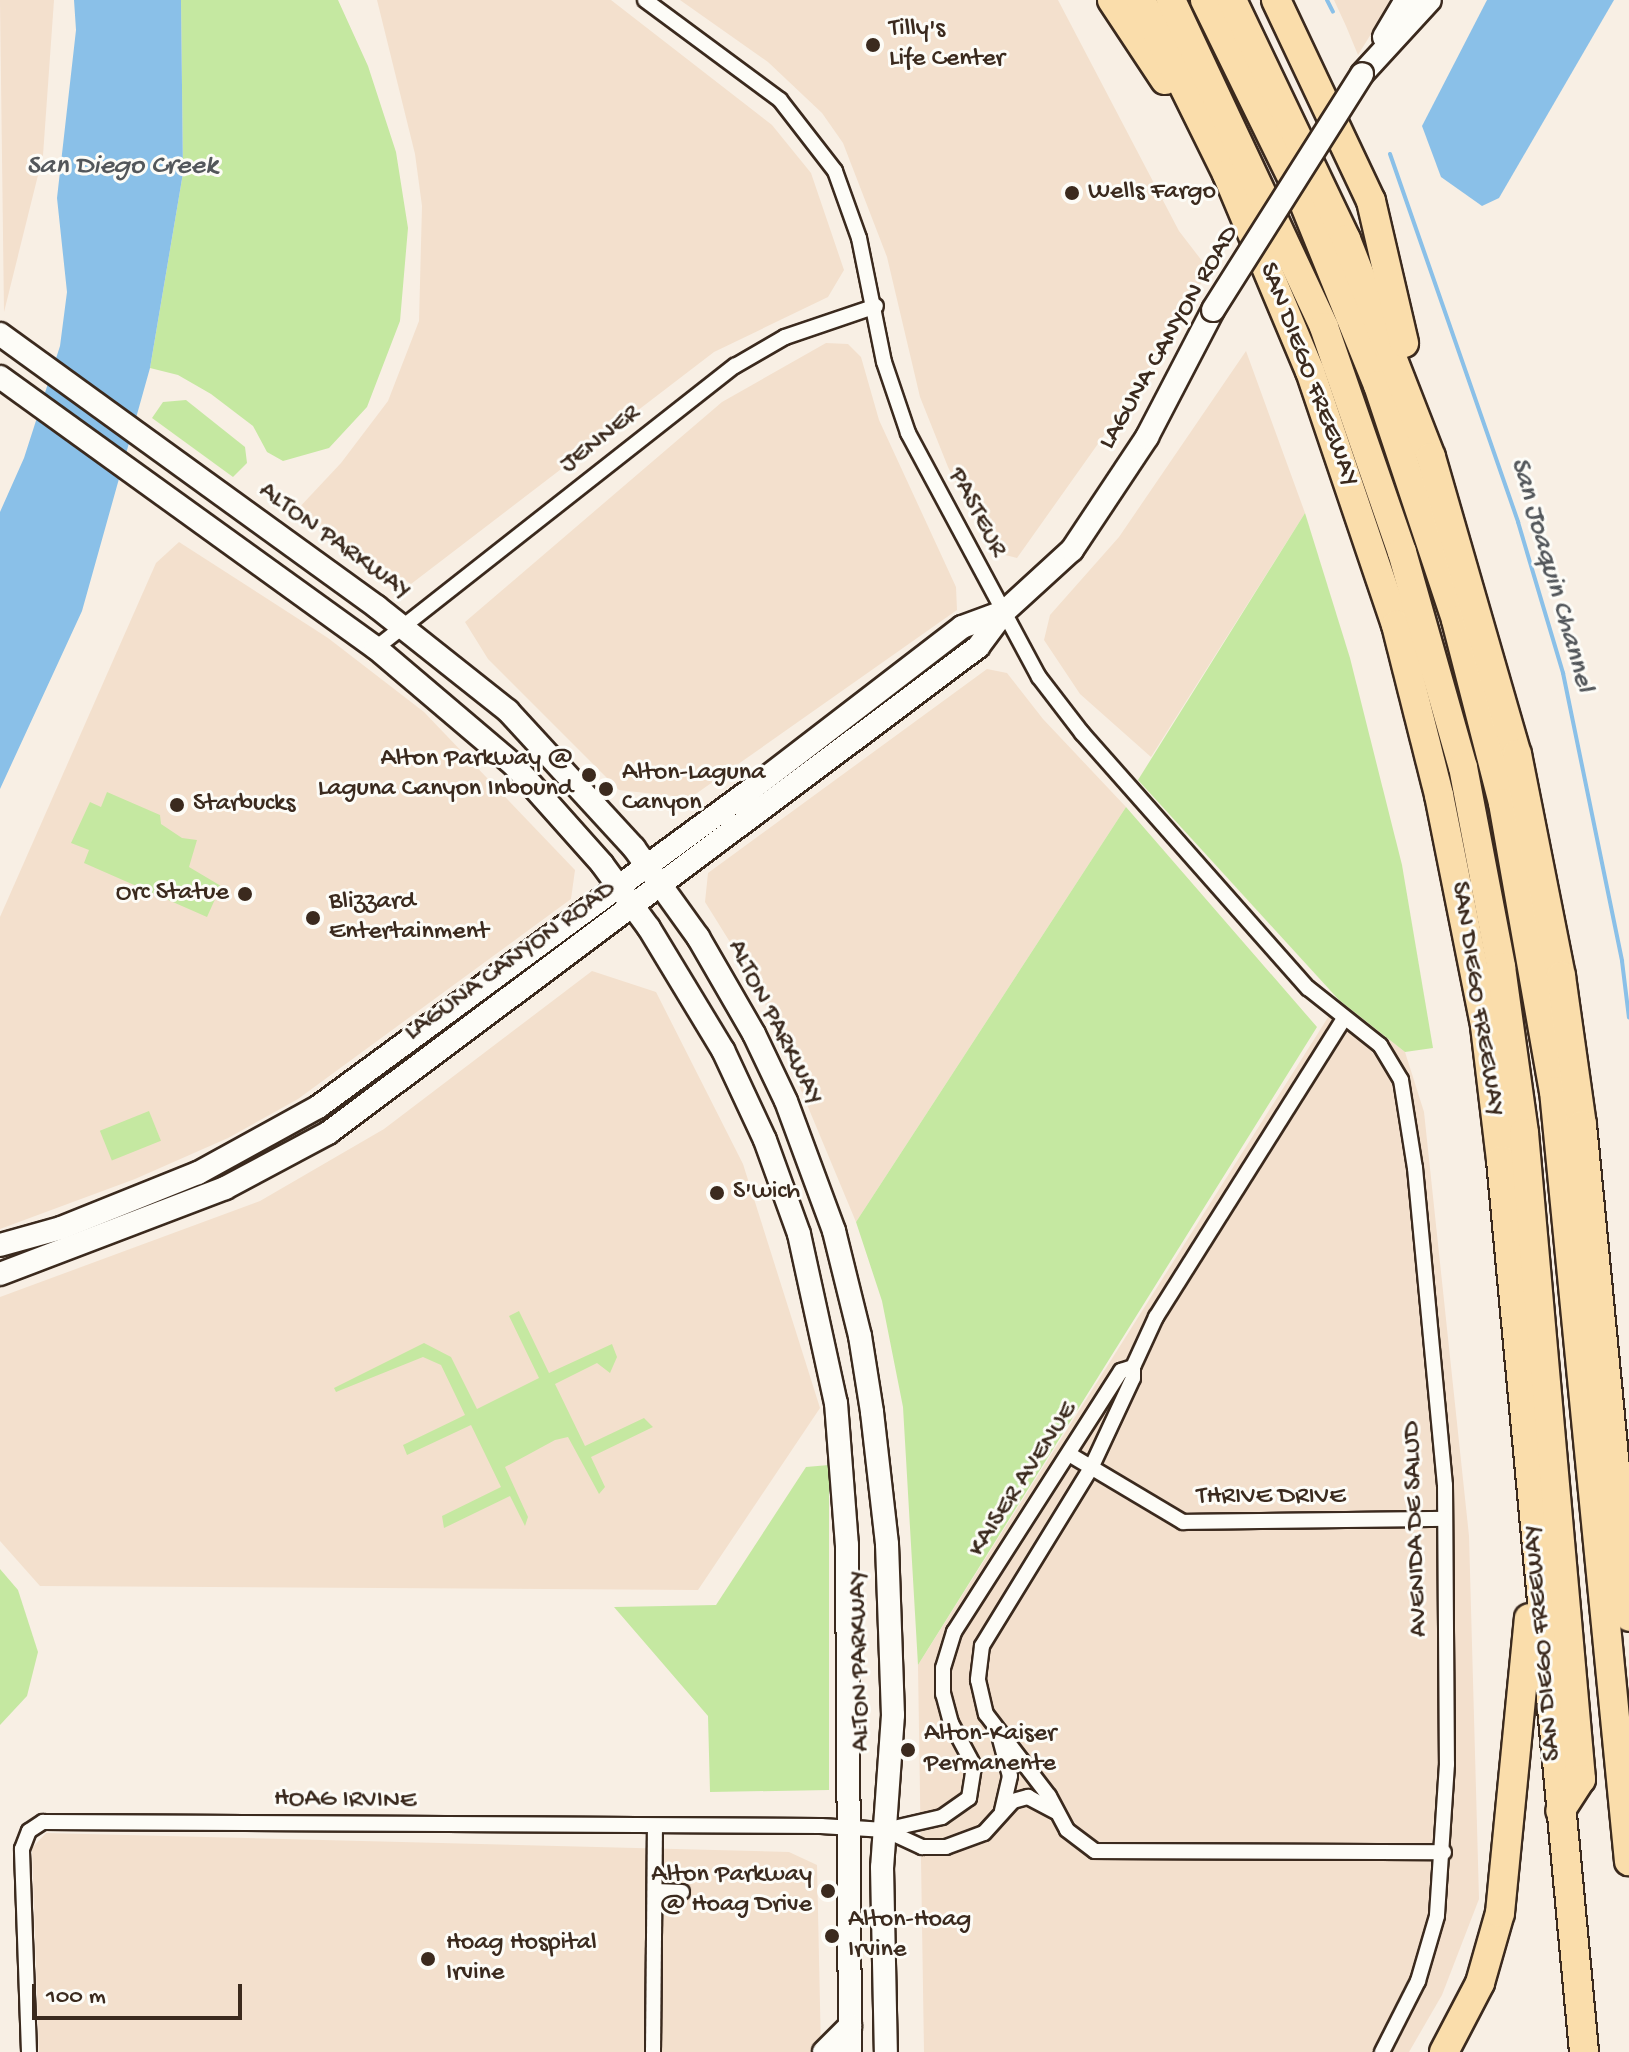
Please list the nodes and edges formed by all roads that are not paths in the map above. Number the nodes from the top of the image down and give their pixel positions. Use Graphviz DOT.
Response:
graph roads {
  1 [pos="645,0"];
  2 [pos="1112,0"];
  3 [pos="1141,0"];
  4 [pos="1171,0"];
  5 [pos="1205,0"];
  6 [pos="1232,0"];
  7 [pos="1276,0"];
  8 [pos="1406,0"];
  9 [pos="1430,0"];
  10 [pos="1362,74"];
  11 [pos="1227,174"];
  12 [pos="876,306"];
  13 [pos="0,334"];
  14 [pos="0,377"];
  15 [pos="1431,457"];
  16 [pos="1004,612"];
  17 [pos="402,627"];
  18 [pos="376,648"];
  19 [pos="647,867"];
  20 [pos="661,886"];
  21 [pos="619,887"];
  22 [pos="634,907"];
  23 [pos="1344,1019"];
  24 [pos="0,1245"];
  25 [pos="0,1274"];
  26 [pos="1133,1367"];
  27 [pos="1069,1454"];
  28 [pos="1091,1468"];
  29 [pos="1445,1519"];
  30 [pos="1535,1557"];
  31 [pos="1629,1617"];
  32 [pos="996,1727"];
  33 [pos="1054,1811"];
  34 [pos="1560,1811"];
  35 [pos="1001,1814"];
  36 [pos="655,1827"];
  37 [pos="849,1827"];
  38 [pos="885,1830"];
  39 [pos="1444,1852"];
  40 [pos="1629,1861"];
  41 [pos="655,1891"];
  42 [pos="682,1892"];
  43 [pos="850,2026"];
  44 [pos="29,2052"];
  45 [pos="653,2052"];
  46 [pos="824,2052"];
  47 [pos="850,2052"];
  48 [pos="886,2052"];
  49 [pos="1382,2052"];
  50 [pos="1444,2052"];
  51 [pos="1584,2052"];
  1 -- 12 [label="street, PASTEUR"];
  2 -- 11 [label="highway"];
  3 -- 11 [label="highway, SAN DIEGO FREEWAY"];
  4 -- 34 [label="highway"];
  5 -- 40 [label="highway"];
  6 -- 15 [label="highway"];
  7 -- 15 [label="highway"];
  8 -- 10 [label="main road, LAGUNA CANYON ROAD"];
  9 -- 10 [label="main road, LAGUNA CANYON ROAD"];
  10 -- 16 [label="main road, LAGUNA CANYON ROAD, bridge"];
  11 -- 30 [label="highway, SAN DIEGO FREEWAY"];
  12 -- 16 [label="street, PASTEUR"];
  12 -- 17 [label="street, JENNER"];
  13 -- 17 [label="main road, ALTON PARKWAY"];
  14 -- 18 [label="main road, ALTON PARKWAY"];
  15 -- 31 [label="highway"];
  16 -- 19 [label="main road, LAGUNA CANYON ROAD"];
  16 -- 20 [label="main road, LAGUNA CANYON ROAD"];
  16 -- 23 [label="street, PASTEUR"];
  17 -- 18 [label="street, JENNER"];
  17 -- 19 [label="main road, ALTON PARKWAY"];
  18 -- 21 [label="main road, ALTON PARKWAY"];
  19 -- 20 [label="main road, ALTON PARKWAY"];
  19 -- 21 [label="main road, LAGUNA CANYON ROAD"];
  20 -- 22 [label="main road, LAGUNA CANYON ROAD"];
  20 -- 38 [label="main road, ALTON PARKWAY"];
  21 -- 22 [label="main road, ALTON PARKWAY"];
  21 -- 24 [label="main road, LAGUNA CANYON ROAD"];
  22 -- 25 [label="main road, LAGUNA CANYON ROAD"];
  22 -- 37 [label="main road, ALTON PARKWAY"];
  23 -- 26 [label="street, KAISER AVENUE"];
  23 -- 29 [label="street, AVENIDA DE SALUD"];
  26 -- 27 [label="street, KAISER AVENUE"];
  26 -- 28 [label="street, KAISER AVENUE"];
  27 -- 28 [label="street, THRIVE DRIVE"];
  27 -- 38 [label="street, KAISER AVENUE"];
  28 -- 29 [label="street, THRIVE DRIVE"];
  28 -- 32 [label="street, KAISER AVENUE"];
  29 -- 39 [label="street, AVENIDA DE SALUD"];
  30 -- 34 [label="highway, SAN DIEGO FREEWAY"];
  30 -- 50 [label="highway"];
  32 -- 33 [label="street, KAISER AVENUE"];
  32 -- 35 [label="street, KAISER AVENUE"];
  33 -- 35 [label="street"];
  33 -- 39 [label="street, KAISER AVENUE"];
  34 -- 51 [label="highway, SAN DIEGO FREEWAY"];
  35 -- 38 [label="street"];
  36 -- 37 [label="street, HOAG IRVINE"];
  36 -- 41 [label="street"];
  36 -- 44 [label="street, HOAG IRVINE"];
  37 -- 38 [label="street, HOAG IRVINE"];
  37 -- 43 [label="main road, ALTON PARKWAY"];
  38 -- 48 [label="main road, ALTON PARKWAY"];
  39 -- 49 [label="street, AVENIDA DE SALUD"];
  41 -- 42 [label="street"];
  41 -- 45 [label="street"];
  43 -- 46 [label="main road"];
  43 -- 47 [label="main road, ALTON PARKWAY"];
}
